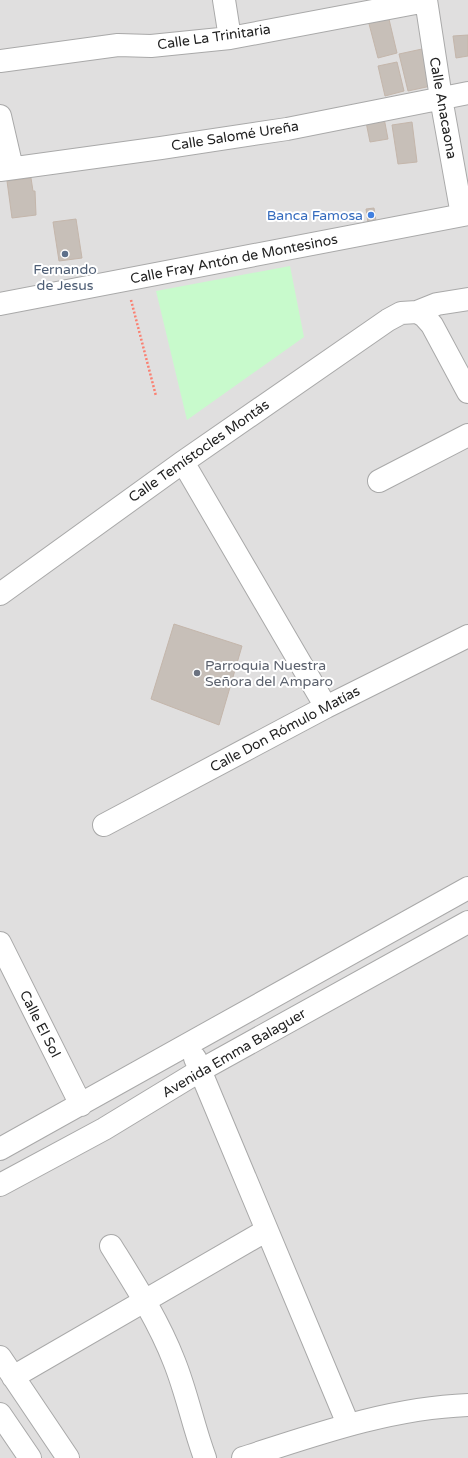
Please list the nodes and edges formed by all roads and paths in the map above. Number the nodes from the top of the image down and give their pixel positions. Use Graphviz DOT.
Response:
graph roads {
  1 [pos="224,0"];
  2 [pos="426,1"];
  3 [pos="328,9"];
  4 [pos="230,38"];
  5 [pos="0,61"];
  6 [pos="468,93"];
  7 [pos="441,98"];
  8 [pos="0,116"];
  9 [pos="6,169"];
  10 [pos="465,215"];
  11 [pos="125,280"];
  12 [pos="468,299"];
  13 [pos="0,304"];
  14 [pos="409,313"];
  15 [pos="468,392"];
  16 [pos="156,396"];
  17 [pos="468,435"];
  18 [pos="183,462"];
  19 [pos="379,481"];
  20 [pos="0,594"];
  21 [pos="468,636"];
  22 [pos="326,707"];
  23 [pos="104,825"];
  24 [pos="468,888"];
  25 [pos="468,923"];
  26 [pos="0,943"];
  27 [pos="189,1044"];
  28 [pos="201,1070"];
  29 [pos="80,1106"];
  30 [pos="0,1150"];
  31 [pos="0,1185"];
  32 [pos="267,1230"];
  33 [pos="110,1246"];
  34 [pos="145,1300"];
  35 [pos="0,1357"];
  36 [pos="13,1377"];
  37 [pos="468,1405"];
  38 [pos="0,1414"];
  39 [pos="348,1424"];
  40 [pos="30,1458"];
  41 [pos="68,1458"];
  42 [pos="205,1458"];
  43 [pos="243,1458"];
  1 -- 4 [label="street"];
  2 -- 3 [label="street, Calle La Trinitaria"];
  2 -- 7 [label="street, Calle Anacaona"];
  3 -- 4 [label="street, Calle La Trinitaria"];
  4 -- 5 [label="street, Calle La Trinitaria"];
  6 -- 7 [label="street, Calle Salomé Ureña"];
  7 -- 9 [label="street, Calle Salomé Ureña"];
  7 -- 10 [label="street, Calle Anacaona"];
  8 -- 9 [label="street"];
  10 -- 11 [label="street, Calle Fray Antón de Montesinos"];
  11 -- 13 [label="street, Calle Fray Antón de Montesinos"];
  11 -- 16 [label="path"];
  12 -- 14 [label="street, Calle Temístocles Montás"];
  14 -- 15 [label="street"];
  14 -- 18 [label="street, Calle Temístocles Montás"];
  17 -- 19 [label="street"];
  18 -- 20 [label="street, Calle Temístocles Montás"];
  18 -- 22 [label="street"];
  21 -- 22 [label="street, Calle Don Rómulo Matías"];
  22 -- 23 [label="street, Calle Don Rómulo Matías"];
  24 -- 27 [label="street, Avenida Emma Balaguer"];
  25 -- 28 [label="street, Avenida Emma Balaguer"];
  26 -- 29 [label="street, Calle El Sol"];
  27 -- 28 [label="street"];
  27 -- 29 [label="street, Avenida Emma Balaguer"];
  28 -- 31 [label="street, Avenida Emma Balaguer"];
  28 -- 32 [label="street"];
  29 -- 30 [label="street, Avenida Emma Balaguer"];
  32 -- 34 [label="street"];
  32 -- 39 [label="street"];
  33 -- 34 [label="street"];
  34 -- 36 [label="street"];
  34 -- 42 [label="street"];
  35 -- 36 [label="street"];
  36 -- 41 [label="street"];
  37 -- 39 [label="street"];
  38 -- 40 [label="street"];
  39 -- 43 [label="street"];
}
